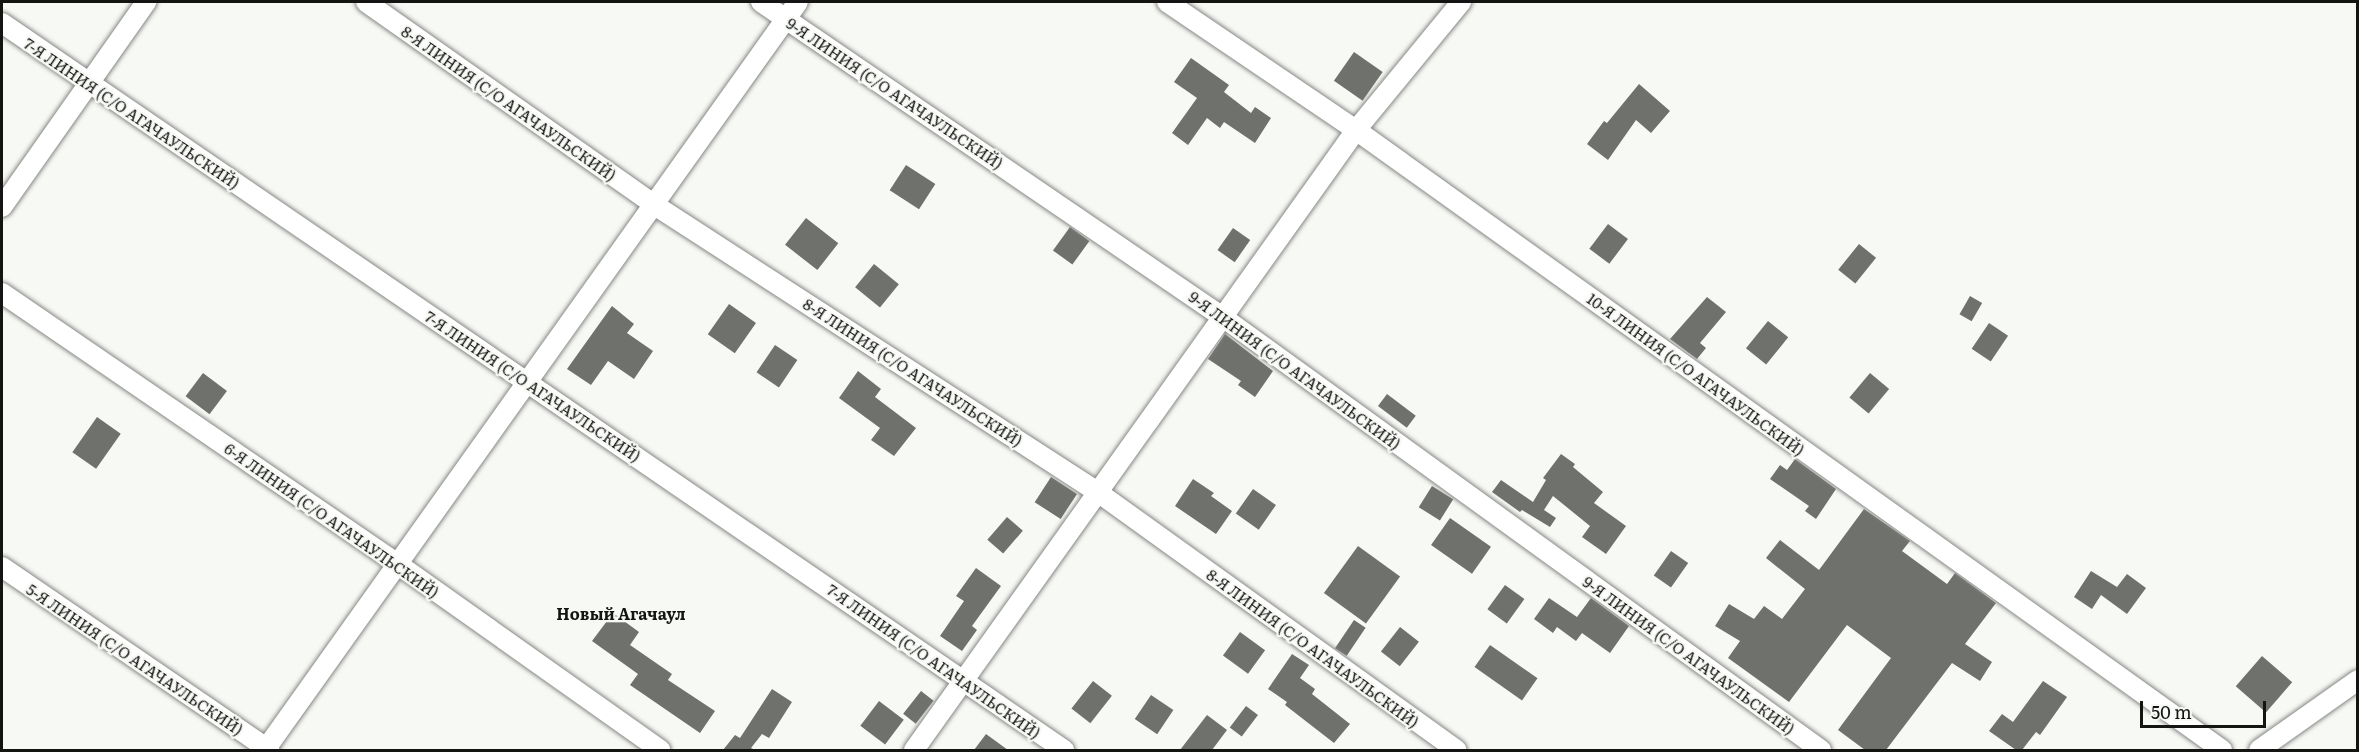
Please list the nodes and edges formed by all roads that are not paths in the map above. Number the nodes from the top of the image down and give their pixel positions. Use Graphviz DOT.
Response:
graph roads {
  1 [pos="146,2"];
  2 [pos="366,2"];
  3 [pos="761,2"];
  4 [pos="798,2"];
  5 [pos="1167,2"];
  6 [pos="1461,2"];
  7 [pos="786,19"];
  8 [pos="2,23"];
  9 [pos="88,84"];
  10 [pos="1356,130"];
  11 [pos="653,204"];
  12 [pos="2,207"];
  13 [pos="2,292"];
  14 [pos="1224,318"];
  15 [pos="526,381"];
  16 [pos="1100,493"];
  17 [pos="399,565"];
  18 [pos="2,567"];
  19 [pos="2358,680"];
  20 [pos="963,681"];
  21 [pos="267,750"];
  22 [pos="660,750"];
  23 [pos="914,750"];
  24 [pos="1064,750"];
  25 [pos="1456,750"];
  26 [pos="1821,750"];
  27 [pos="2222,750"];
  28 [pos="2259,750"];
  1 -- 9 [label="street"];
  2 -- 11 [label="street, 8-Я ЛИНИЯ (С/О АГАЧАУЛЬСКИЙ)"];
  3 -- 7 [label="street, 9-Я ЛИНИЯ (С/О АГАЧАУЛЬСКИЙ)"];
  4 -- 7 [label="street"];
  5 -- 10 [label="street, 10-Я ЛИНИЯ (С/О АГАЧАУЛЬСКИЙ)"];
  6 -- 10 [label="street"];
  7 -- 11 [label="street"];
  7 -- 14 [label="street, 9-Я ЛИНИЯ (С/О АГАЧАУЛЬСКИЙ)"];
  8 -- 9 [label="street, 7-Я ЛИНИЯ (С/О АГАЧАУЛЬСКИЙ)"];
  9 -- 12 [label="street"];
  9 -- 15 [label="street, 7-Я ЛИНИЯ (С/О АГАЧАУЛЬСКИЙ)"];
  10 -- 14 [label="street"];
  10 -- 27 [label="street, 10-Я ЛИНИЯ (С/О АГАЧАУЛЬСКИЙ)"];
  11 -- 15 [label="street"];
  11 -- 16 [label="street, 8-Я ЛИНИЯ (С/О АГАЧАУЛЬСКИЙ)"];
  13 -- 17 [label="street, 6-Я ЛИНИЯ (С/О АГАЧАУЛЬСКИЙ)"];
  14 -- 16 [label="street"];
  14 -- 26 [label="street, 9-Я ЛИНИЯ (С/О АГАЧАУЛЬСКИЙ)"];
  15 -- 17 [label="street"];
  15 -- 20 [label="street, 7-Я ЛИНИЯ (С/О АГАЧАУЛЬСКИЙ)"];
  16 -- 20 [label="street"];
  16 -- 25 [label="street, 8-Я ЛИНИЯ (С/О АГАЧАУЛЬСКИЙ)"];
  17 -- 21 [label="street"];
  17 -- 22 [label="street, 6-Я ЛИНИЯ (С/О АГАЧАУЛЬСКИЙ)"];
  18 -- 21 [label="street, 5-Я ЛИНИЯ (С/О АГАЧАУЛЬСКИЙ)"];
  19 -- 28 [label="street"];
  20 -- 23 [label="street"];
  20 -- 24 [label="street, 7-Я ЛИНИЯ (С/О АГАЧАУЛЬСКИЙ)"];
}
